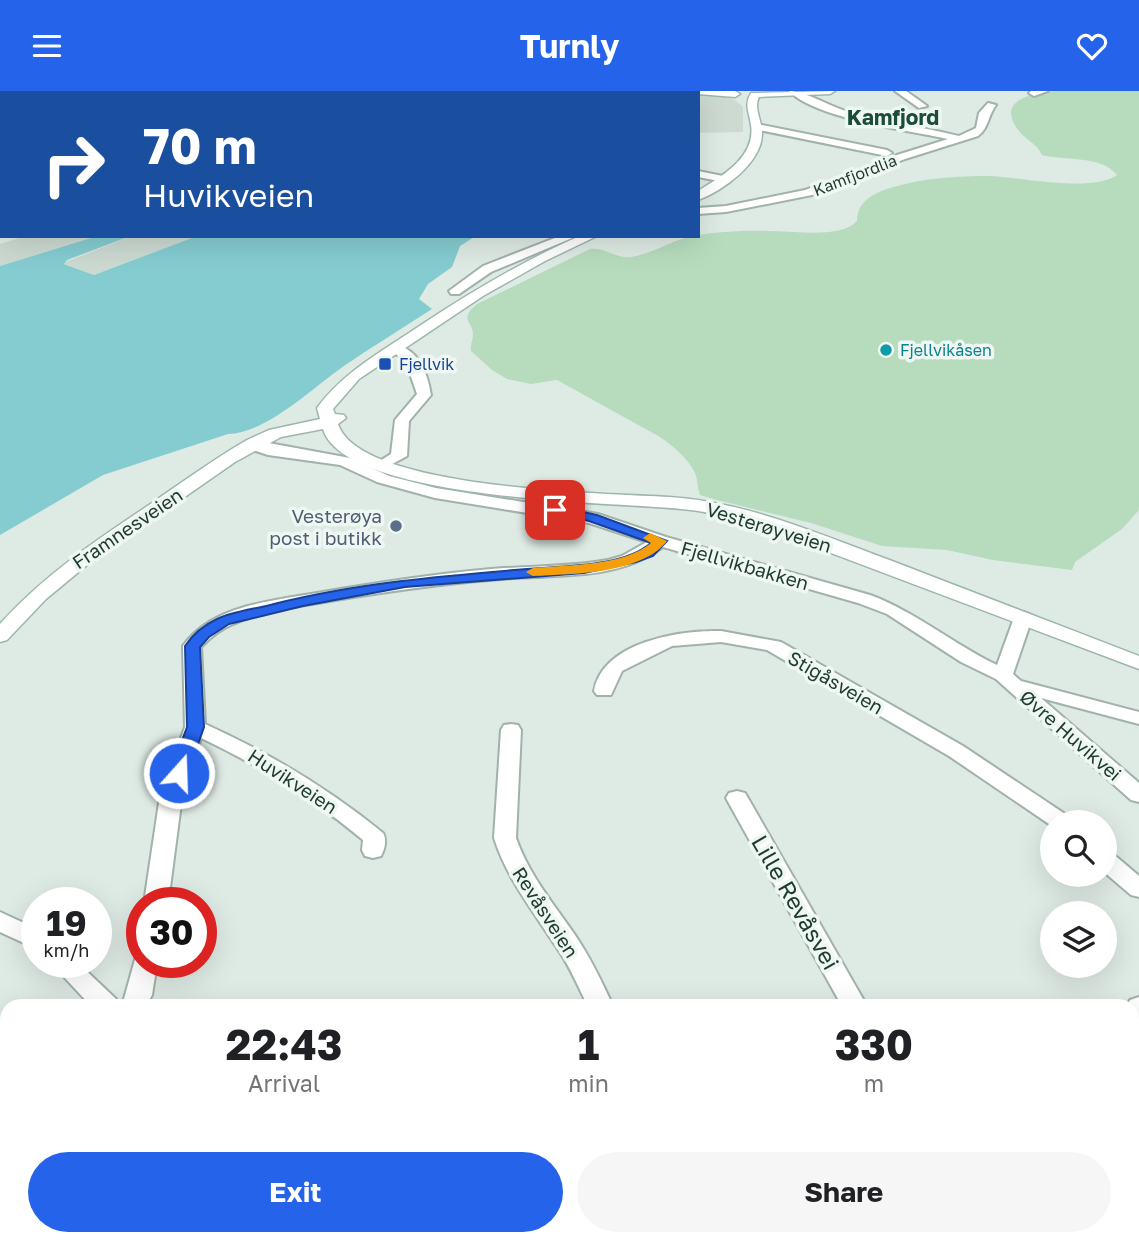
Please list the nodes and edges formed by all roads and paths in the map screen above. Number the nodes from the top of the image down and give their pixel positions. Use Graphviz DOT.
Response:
graph roads {
  1 [pos="700,91"];
  2 [pos="830,91"];
  3 [pos="900,91"];
  4 [pos="795,92"];
  5 [pos="734,93"];
  6 [pos="758,93"];
  7 [pos="991,105"];
  8 [pos="922,106"];
  9 [pos="752,113"];
  10 [pos="757,127"];
  11 [pos="961,139"];
  12 [pos="887,153"];
  13 [pos="703,175"];
  14 [pos="724,179"];
  15 [pos="700,195"];
  16 [pos="700,211"];
  17 [pos="566,238"];
  18 [pos="587,238"];
  19 [pos="455,291"];
  20 [pos="395,348"];
  21 [pos="329,419"];
  22 [pos="259,441"];
  23 [pos="383,464"];
  24 [pos="660,541"];
  25 [pos="1023,618"];
  26 [pos="0,635"];
  27 [pos="1139,663"];
  28 [pos="1008,680"];
  29 [pos="604,691"];
  30 [pos="1139,718"];
  31 [pos="195,727"];
  32 [pos="511,730"];
  33 [pos="1139,795"];
  34 [pos="737,798"];
  35 [pos="1044,810"];
  36 [pos="373,849"];
  37 [pos="1117,870"];
  38 [pos="158,887"];
  39 [pos="1139,889"];
  40 [pos="0,921"];
  41 [pos="21,932"];
  42 [pos="78,978"];
  43 [pos="142,978"];
  44 [pos="100,999"];
  45 [pos="137,999"];
  46 [pos="597,999"];
  47 [pos="851,999"];
  1 -- 5 [label="main road"];
  2 -- 4 [label="main road"];
  3 -- 8 [label="street"];
  4 -- 6 [label="main road"];
  4 -- 11 [label="street"];
  5 -- 6 [label="main road"];
  5 -- 9 [label="main road"];
  6 -- 9 [label="main road"];
  7 -- 11 [label="street, Kamfjordlia"];
  9 -- 10 [label="main road"];
  10 -- 12 [label="street"];
  10 -- 14 [label="main road"];
  11 -- 16 [label="street, Kamfjordlia"];
  13 -- 14 [label="street"];
  14 -- 15 [label="main road"];
  17 -- 19 [label="street"];
  18 -- 20 [label="main road"];
  20 -- 21 [label="main road"];
  20 -- 23 [label="street"];
  21 -- 22 [label="main road, Framnesveien"];
  21 -- 23 [label="main road, Vesterøyveien"];
  22 -- 24 [label="street, Fjellvikbakken"];
  22 -- 26 [label="main road, Framnesveien"];
  23 -- 25 [label="main road, Vesterøyveien"];
  24 -- 28 [label="street, Fjellvikbakken"];
  24 -- 31 [label="street"];
  25 -- 27 [label="main road, Vesterøyveien"];
  25 -- 28 [label="street"];
  28 -- 30 [label="street"];
  28 -- 33 [label="street, Øvre Huvikvei"];
  29 -- 35 [label="street, Stigåsveien"];
  31 -- 36 [label="street, Huvikveien"];
  31 -- 38 [label="street"];
  32 -- 46 [label="street, Revåsveien"];
  34 -- 47 [label="street, Lille Revåsvei"];
  37 -- 39 [label="street"];
  40 -- 41 [label="street"];
  42 -- 44 [label="street"];
  43 -- 45 [label="street"];
}
